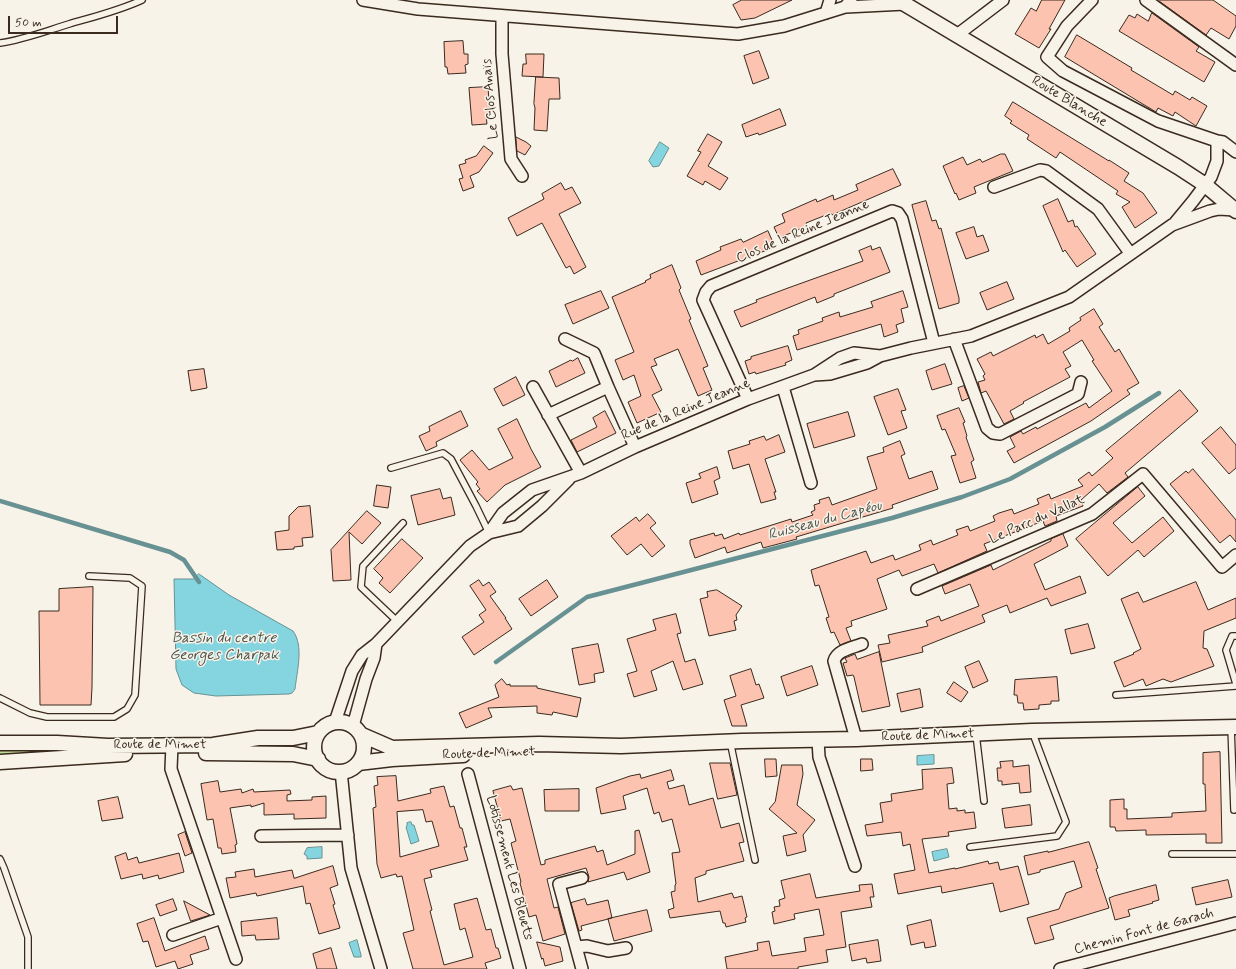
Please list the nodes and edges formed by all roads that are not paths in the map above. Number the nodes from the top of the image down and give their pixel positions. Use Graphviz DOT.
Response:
graph roads {
  1 [pos="142,0"];
  2 [pos="362,0"];
  3 [pos="830,0"];
  4 [pos="1003,0"];
  5 [pos="1092,0"];
  6 [pos="1146,0"];
  7 [pos="845,2"];
  8 [pos="901,2"];
  9 [pos="826,13"];
  10 [pos="502,16"];
  11 [pos="957,34"];
  12 [pos="0,43"];
  13 [pos="1236,65"];
  14 [pos="1217,141"];
  15 [pos="1236,152"];
  16 [pos="522,176"];
  17 [pos="1204,184"];
  18 [pos="994,187"];
  19 [pos="1236,210"];
  20 [pos="1172,226"];
  21 [pos="1130,254"];
  22 [pos="565,339"];
  23 [pos="954,339"];
  24 [pos="934,343"];
  25 [pos="1081,382"];
  26 [pos="533,387"];
  27 [pos="608,387"];
  28 [pos="783,387"];
  29 [pos="748,399"];
  30 [pos="548,415"];
  31 [pos="635,447"];
  32 [pos="391,468"];
  33 [pos="576,475"];
  34 [pos="811,483"];
  35 [pos="532,490"];
  36 [pos="542,506"];
  37 [pos="403,523"];
  38 [pos="488,533"];
  39 [pos="1236,555"];
  40 [pos="89,576"];
  41 [pos="917,589"];
  42 [pos="398,622"];
  43 [pos="1236,636"];
  44 [pos="376,644"];
  45 [pos="862,644"];
  46 [pos="1236,685"];
  47 [pos="1116,695"];
  48 [pos="0,698"];
  49 [pos="335,722"];
  50 [pos="1233,727"];
  51 [pos="357,730"];
  52 [pos="1032,731"];
  53 [pos="318,734"];
  54 [pos="976,734"];
  55 [pos="856,739"];
  56 [pos="818,740"];
  57 [pos="730,741"];
  58 [pos="0,743"];
  59 [pos="621,746"];
  60 [pos="172,749"];
  61 [pos="318,759"];
  62 [pos="0,762"];
  63 [pos="358,763"];
  64 [pos="341,771"];
  65 [pos="468,774"];
  66 [pos="1235,784"];
  67 [pos="984,801"];
  68 [pos="1234,810"];
  69 [pos="348,835"];
  70 [pos="261,836"];
  71 [pos="970,847"];
  72 [pos="1172,854"];
  73 [pos="1236,854"];
  74 [pos="0,860"];
  75 [pos="755,860"];
  76 [pos="855,866"];
  77 [pos="582,878"];
  78 [pos="222,918"];
  79 [pos="1236,923"];
  80 [pos="173,935"];
  81 [pos="576,947"];
  82 [pos="626,948"];
  83 [pos="236,959"];
  84 [pos="28,969"];
  85 [pos="381,969"];
  86 [pos="520,969"];
  87 [pos="582,969"];
  88 [pos="1060,969"];
  1 -- 12 [label="lane"];
  2 -- 10 [label="street"];
  3 -- 9 [label="street"];
  4 -- 11 [label="street"];
  5 -- 14 [label="street"];
  6 -- 13 [label="street"];
  7 -- 8 [label="street"];
  7 -- 9 [label="street"];
  8 -- 11 [label="street, Route Blanche"];
  9 -- 10 [label="street"];
  10 -- 16 [label="street, Le Clos Anaïs"];
  11 -- 17 [label="street, Route Blanche"];
  14 -- 15 [label="street"];
  14 -- 17 [label="street, Rue de la Reine Jeanne"];
  17 -- 19 [label="street, Route Blanche"];
  17 -- 20 [label="street, Rue de la Reine Jeanne"];
  18 -- 21 [label="street"];
  19 -- 20 [label="street, Rue de la Reine Jeanne"];
  20 -- 21 [label="street, Rue de la Reine Jeanne"];
  21 -- 23 [label="street, Rue de la Reine Jeanne"];
  22 -- 27 [label="street"];
  23 -- 24 [label="street, Rue de la Reine Jeanne"];
  23 -- 25 [label="street"];
  24 -- 28 [label="street, Rue de la Reine Jeanne"];
  24 -- 29 [label="street, Clos de la Reine Jeanne"];
  26 -- 30 [label="street"];
  27 -- 30 [label="street"];
  27 -- 31 [label="street"];
  28 -- 29 [label="street, Rue de la Reine Jeanne"];
  28 -- 34 [label="street"];
  29 -- 31 [label="street, Rue de la Reine Jeanne"];
  30 -- 33 [label="street"];
  31 -- 33 [label="street, Rue de la Reine Jeanne"];
  32 -- 38 [label="lane"];
  33 -- 35 [label="street, Rue de la Reine Jeanne"];
  33 -- 36 [label="street, Rue de la Reine Jeanne"];
  35 -- 36 [label="street"];
  35 -- 38 [label="street, Rue de la Reine Jeanne"];
  36 -- 38 [label="street, Rue de la Reine Jeanne"];
  37 -- 42 [label="lane"];
  38 -- 42 [label="street, Rue de la Reine Jeanne"];
  39 -- 41 [label="street, Le Parc du Vallat"];
  40 -- 48 [label="lane"];
  42 -- 44 [label="street, Rue de la Reine Jeanne"];
  43 -- 46 [label="lane"];
  44 -- 49 [label="street, Rue de la Reine Jeanne"];
  44 -- 51 [label="street"];
  45 -- 55 [label="street"];
  46 -- 47 [label="lane"];
  49 -- 51 [label="street, Route de Mimet"];
  49 -- 53 [label="street, Route de Mimet"];
  50 -- 52 [label="street, Route de Mimet"];
  50 -- 66 [label="lane"];
  51 -- 59 [label="street, Route de Mimet"];
  51 -- 63 [label="street"];
  52 -- 54 [label="street, Route de Mimet"];
  52 -- 71 [label="lane"];
  53 -- 60 [label="street, Route de Mimet"];
  53 -- 61 [label="street"];
  54 -- 55 [label="street, Route de Mimet"];
  54 -- 67 [label="lane"];
  55 -- 56 [label="street, Route de Mimet"];
  56 -- 57 [label="street, Route de Mimet"];
  56 -- 76 [label="street"];
  57 -- 59 [label="street, Route de Mimet"];
  57 -- 75 [label="lane"];
  58 -- 60 [label="street, Route de Mimet"];
  59 -- 63 [label="street, Route de Mimet"];
  60 -- 61 [label="street, Route de Mimet"];
  60 -- 62 [label="street, Route de Mimet"];
  60 -- 78 [label="street"];
  61 -- 64 [label="street, Route de Mimet"];
  63 -- 64 [label="street, Route de Mimet"];
  64 -- 69 [label="street"];
  65 -- 86 [label="street, Lotissement Les Bleuets"];
  66 -- 68 [label="lane"];
  69 -- 70 [label="street"];
  69 -- 85 [label="street"];
  72 -- 73 [label="lane"];
  74 -- 84 [label="lane"];
  77 -- 81 [label="street"];
  78 -- 80 [label="street"];
  78 -- 83 [label="street"];
  79 -- 88 [label="street, Chemin Font de Garach"];
  81 -- 82 [label="street"];
  81 -- 87 [label="street"];
}
